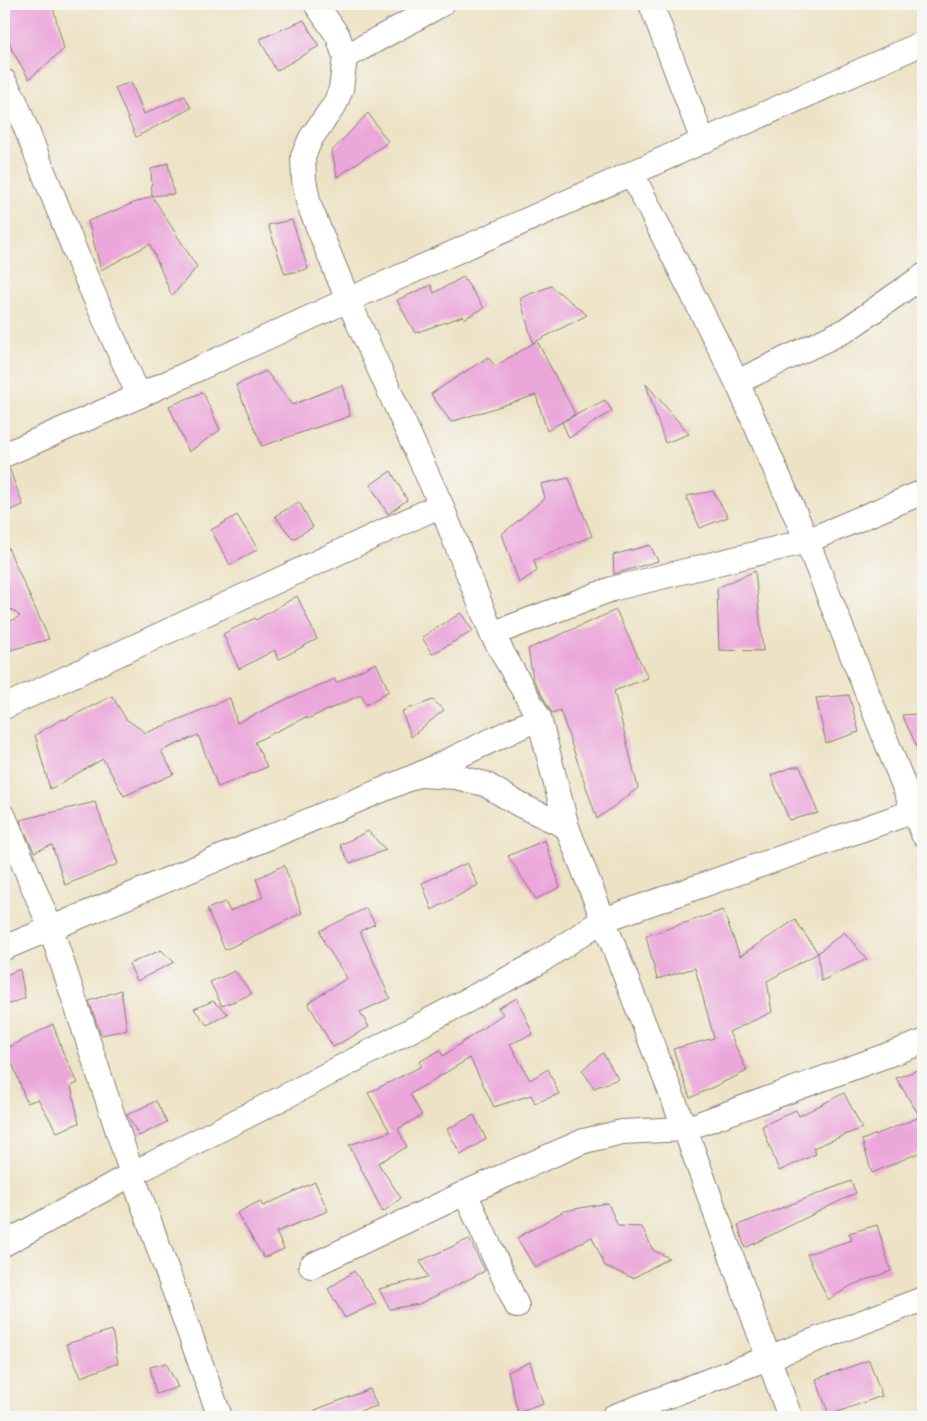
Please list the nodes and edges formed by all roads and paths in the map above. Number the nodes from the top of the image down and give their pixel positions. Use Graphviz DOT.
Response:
graph roads {
  1 [pos="316,4"];
  2 [pos="442,4"];
  3 [pos="651,4"];
  4 [pos="923,43"];
  5 [pos="345,57"];
  6 [pos="4,81"];
  7 [pos="703,142"];
  8 [pos="632,174"];
  9 [pos="923,276"];
  10 [pos="348,300"];
  11 [pos="737,382"];
  12 [pos="139,396"];
  13 [pos="4,455"];
  14 [pos="923,492"];
  15 [pos="441,505"];
  16 [pos="807,541"];
  17 [pos="492,634"];
  18 [pos="4,707"];
  19 [pos="539,718"];
  20 [pos="418,775"];
  21 [pos="919,809"];
  22 [pos="4,817"];
  23 [pos="567,827"];
  24 [pos="923,834"];
  25 [pos="603,920"];
  26 [pos="51,929"];
  27 [pos="4,948"];
  28 [pos="923,1042"];
  29 [pos="685,1129"];
  30 [pos="132,1174"];
  31 [pos="465,1193"];
  32 [pos="4,1244"];
  33 [pos="311,1266"];
  34 [pos="923,1299"];
  35 [pos="517,1306"];
  36 [pos="767,1357"];
  37 [pos="220,1417"];
  38 [pos="613,1417"];
  39 [pos="790,1417"];
  1 -- 5 [label="street"];
  2 -- 5 [label="street"];
  3 -- 7 [label="street"];
  4 -- 7 [label="street"];
  5 -- 10 [label="street"];
  6 -- 12 [label="street"];
  7 -- 8 [label="street"];
  8 -- 10 [label="street"];
  8 -- 11 [label="street"];
  9 -- 11 [label="street"];
  10 -- 12 [label="street"];
  10 -- 15 [label="street"];
  11 -- 16 [label="street"];
  12 -- 13 [label="street"];
  14 -- 16 [label="street"];
  15 -- 17 [label="street"];
  15 -- 18 [label="street"];
  16 -- 17 [label="street"];
  16 -- 21 [label="street"];
  17 -- 19 [label="street"];
  19 -- 20 [label="street"];
  19 -- 23 [label="street"];
  20 -- 23 [label="street"];
  20 -- 26 [label="street"];
  21 -- 24 [label="street"];
  21 -- 25 [label="street"];
  22 -- 26 [label="street"];
  23 -- 25 [label="street"];
  25 -- 29 [label="street"];
  25 -- 30 [label="street"];
  26 -- 27 [label="street"];
  26 -- 30 [label="street"];
  28 -- 29 [label="street"];
  29 -- 31 [label="street"];
  29 -- 36 [label="street"];
  30 -- 32 [label="street"];
  30 -- 37 [label="street"];
  31 -- 33 [label="street"];
  31 -- 35 [label="street"];
  34 -- 36 [label="street"];
  36 -- 38 [label="street"];
  36 -- 39 [label="street"];
}
